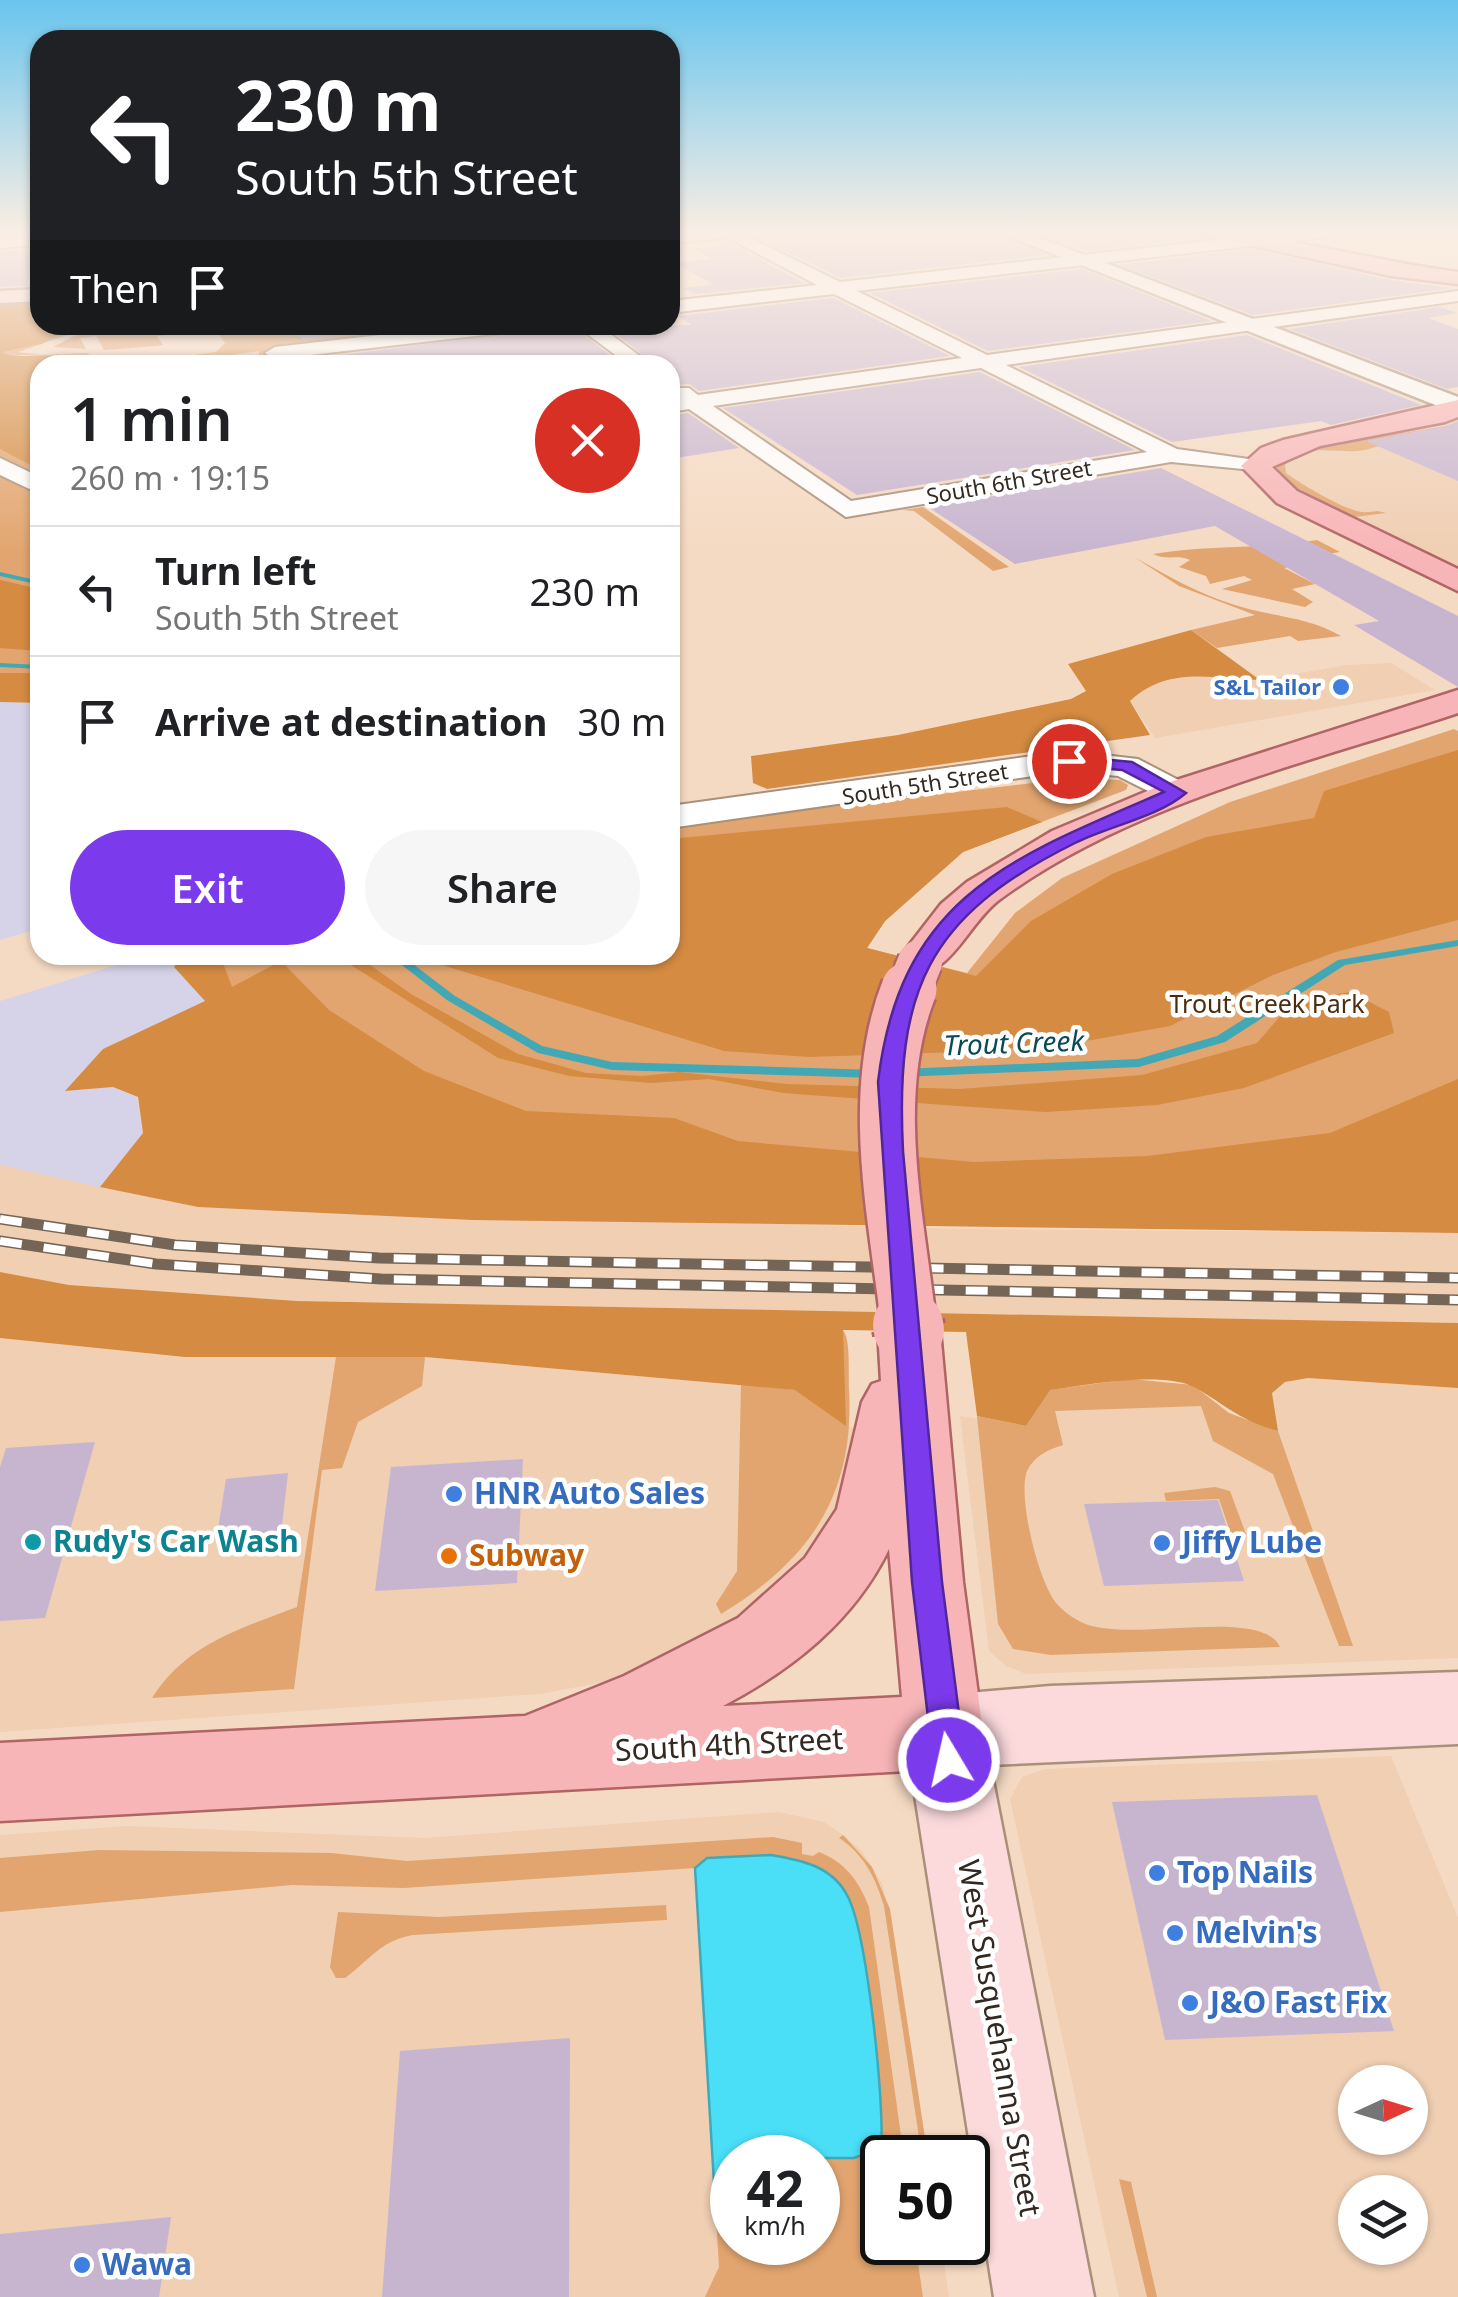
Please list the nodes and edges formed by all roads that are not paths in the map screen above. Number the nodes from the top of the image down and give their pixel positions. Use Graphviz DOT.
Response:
graph roads {
  1 [pos="419,339"];
  2 [pos="605,339"];
  3 [pos="939,339"];
  4 [pos="1147,339"];
  5 [pos="1284,339"];
  6 [pos="308,355"];
  7 [pos="628,355"];
  8 [pos="984,362"];
  9 [pos="682,403"];
  10 [pos="1458,407"];
  11 [pos="1171,455"];
  12 [pos="0,465"];
  13 [pos="1255,466"];
  14 [pos="30,482"];
  15 [pos="1458,581"];
  16 [pos="1458,701"];
  17 [pos="1178,793"];
  18 [pos="680,816"];
  19 [pos="909,1330"];
  20 [pos="1458,1708"];
  21 [pos="944,1732"];
  22 [pos="497,1759"];
  23 [pos="0,1782"];
  24 [pos="1044,2297"];
  1 -- 6 [label="street"];
  2 -- 7 [label="street"];
  3 -- 8 [label="street"];
  4 -- 8 [label="street"];
  5 -- 10 [label="street"];
  8 -- 9 [label="street"];
  8 -- 11 [label="street"];
  9 -- 11 [label="street, South 6th Street"];
  10 -- 13 [label="main road"];
  11 -- 13 [label="street"];
  12 -- 14 [label="street"];
  13 -- 15 [label="main road"];
  16 -- 17 [label="main road"];
  17 -- 18 [label="street, South 5th Street"];
  17 -- 19 [label="main road, West Susquehanna Street, bridge"];
  19 -- 21 [label="main road, West Susquehanna Street"];
  19 -- 22 [label="main road"];
  20 -- 21 [label="main road, South 4th Street"];
  21 -- 22 [label="main road, South 4th Street"];
  21 -- 24 [label="main road, West Susquehanna Street"];
  22 -- 23 [label="main road, South 4th Street"];
}
